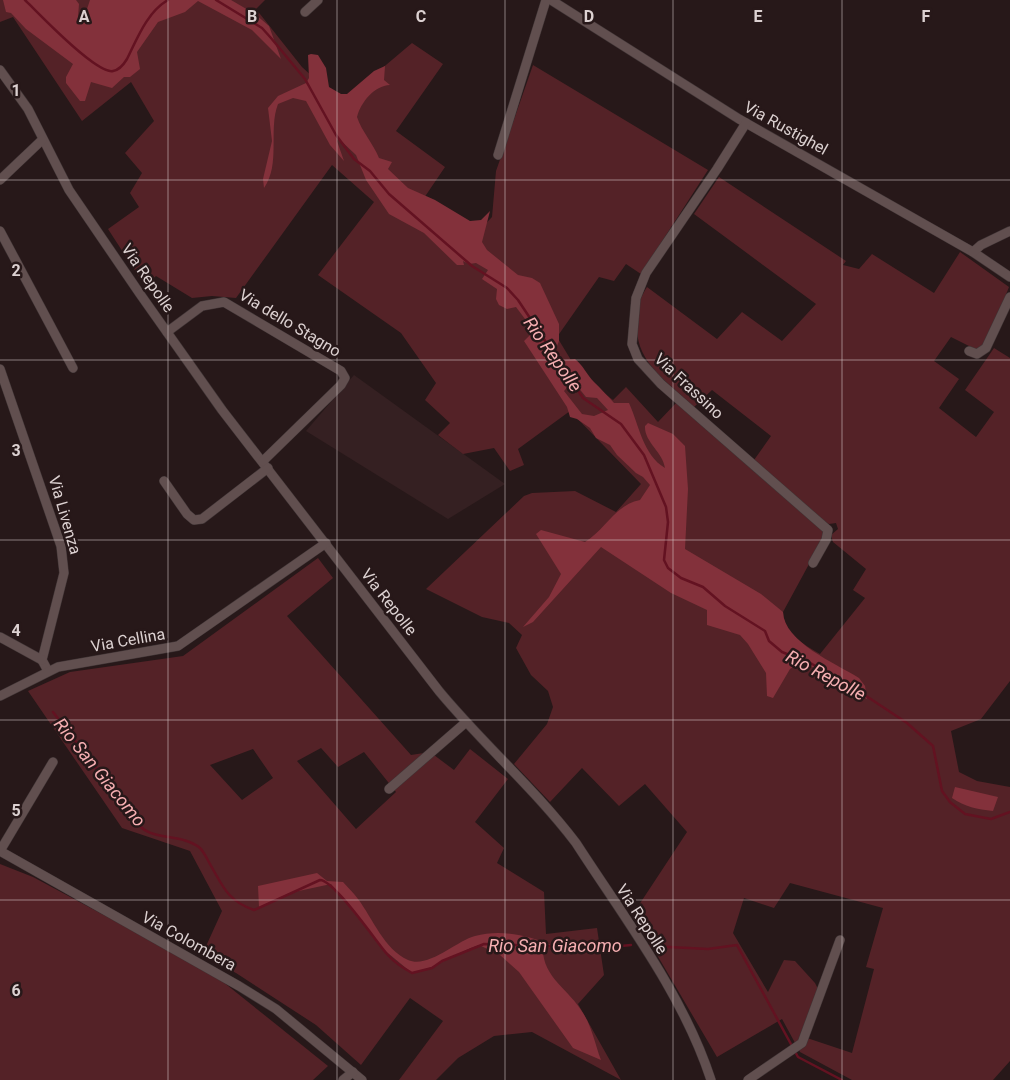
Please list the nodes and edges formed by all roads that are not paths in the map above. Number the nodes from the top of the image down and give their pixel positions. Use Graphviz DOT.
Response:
graph roads {
  1 [pos="318,0"];
  2 [pos="546,0"];
  3 [pos="551,0"];
  4 [pos="305,12"];
  5 [pos="0,70"];
  6 [pos="746,123"];
  7 [pos="42,140"];
  8 [pos="498,155"];
  9 [pos="0,180"];
  10 [pos="0,231"];
  11 [pos="1010,231"];
  12 [pos="973,252"];
  13 [pos="1010,277"];
  14 [pos="1010,297"];
  15 [pos="167,332"];
  16 [pos="968,351"];
  17 [pos="73,368"];
  18 [pos="0,369"];
  19 [pos="265,465"];
  20 [pos="164,481"];
  21 [pos="326,543"];
  22 [pos="813,562"];
  23 [pos="0,637"];
  24 [pos="42,660"];
  25 [pos="48,671"];
  26 [pos="0,696"];
  27 [pos="465,722"];
  28 [pos="53,762"];
  29 [pos="389,789"];
  30 [pos="0,851"];
  31 [pos="840,940"];
  32 [pos="353,1072"];
  33 [pos="343,1080"];
  34 [pos="362,1080"];
  35 [pos="711,1080"];
  36 [pos="748,1080"];
  1 -- 4 [label="street"];
  2 -- 8 [label="street"];
  3 -- 6 [label="street, Via Rustighel"];
  5 -- 7 [label="street, Via Repolle"];
  6 -- 12 [label="street, Via Rustighel"];
  6 -- 22 [label="street, Via Frassino"];
  7 -- 9 [label="street"];
  7 -- 15 [label="street, Via Repolle"];
  10 -- 17 [label="street"];
  11 -- 12 [label="street"];
  12 -- 13 [label="street, Via Rustighel"];
  14 -- 16 [label="street"];
  15 -- 19 [label="street, Via Repolle"];
  15 -- 19 [label="street, Via dello Stagno"];
  18 -- 24 [label="street, Via Livenza"];
  19 -- 20 [label="street"];
  19 -- 21 [label="street, Via Repolle"];
  21 -- 25 [label="street, Via Cellina"];
  21 -- 27 [label="street, Via Repolle"];
  23 -- 24 [label="street"];
  24 -- 25 [label="street"];
  25 -- 26 [label="street, Via Cellina"];
  27 -- 29 [label="street"];
  27 -- 35 [label="street, Via Repolle"];
  28 -- 30 [label="street, Via Colombera"];
  30 -- 32 [label="street, Via Colombera"];
  31 -- 36 [label="street"];
  32 -- 33 [label="street"];
  32 -- 34 [label="street, Via Colombera"];
}
